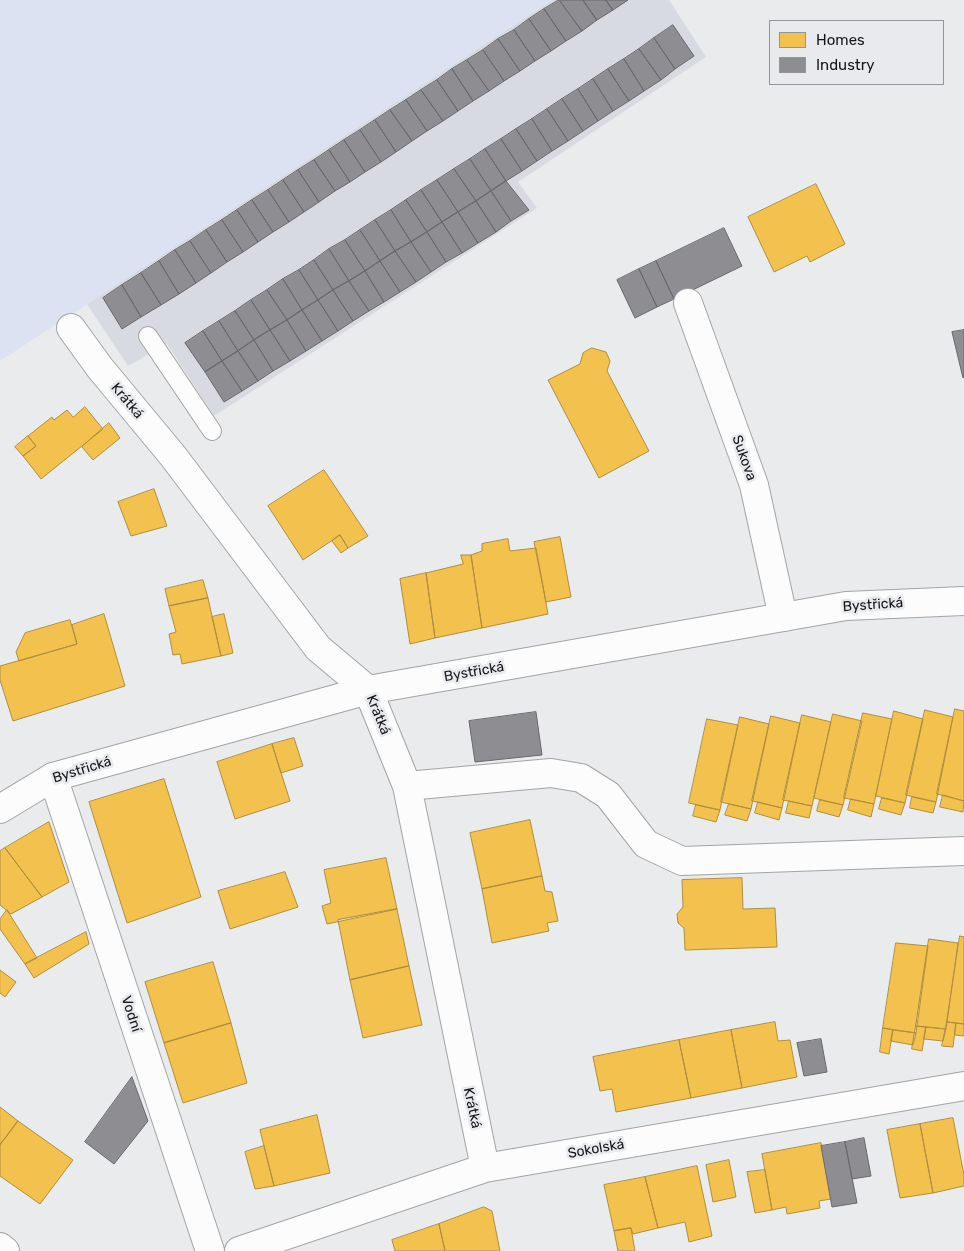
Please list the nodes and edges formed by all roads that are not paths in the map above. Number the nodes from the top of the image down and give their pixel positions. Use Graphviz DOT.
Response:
graph roads {
  1 [pos="688,303"];
  2 [pos="71,328"];
  3 [pos="148,336"];
  4 [pos="212,431"];
  5 [pos="964,600"];
  6 [pos="783,617"];
  7 [pos="368,690"];
  8 [pos="53,777"];
  9 [pos="407,786"];
  10 [pos="0,809"];
  11 [pos="964,851"];
  12 [pos="964,1086"];
  13 [pos="485,1168"];
  14 [pos="0,1247"];
  15 [pos="5,1251"];
  16 [pos="210,1251"];
  17 [pos="239,1251"];
  1 -- 6 [label="street, Sukova"];
  2 -- 7 [label="street, Krátká"];
  3 -- 4 [label="lane"];
  5 -- 6 [label="street, Bystřická"];
  6 -- 7 [label="street, Bystřická"];
  7 -- 8 [label="street, Bystřická"];
  7 -- 9 [label="street, Krátká"];
  8 -- 10 [label="street, Bystřická"];
  8 -- 16 [label="street, Vodní"];
  9 -- 11 [label="street"];
  9 -- 13 [label="street, Krátká"];
  12 -- 13 [label="street, Sokolská"];
  13 -- 17 [label="street, Sokolská"];
  14 -- 15 [label="street"];
}
